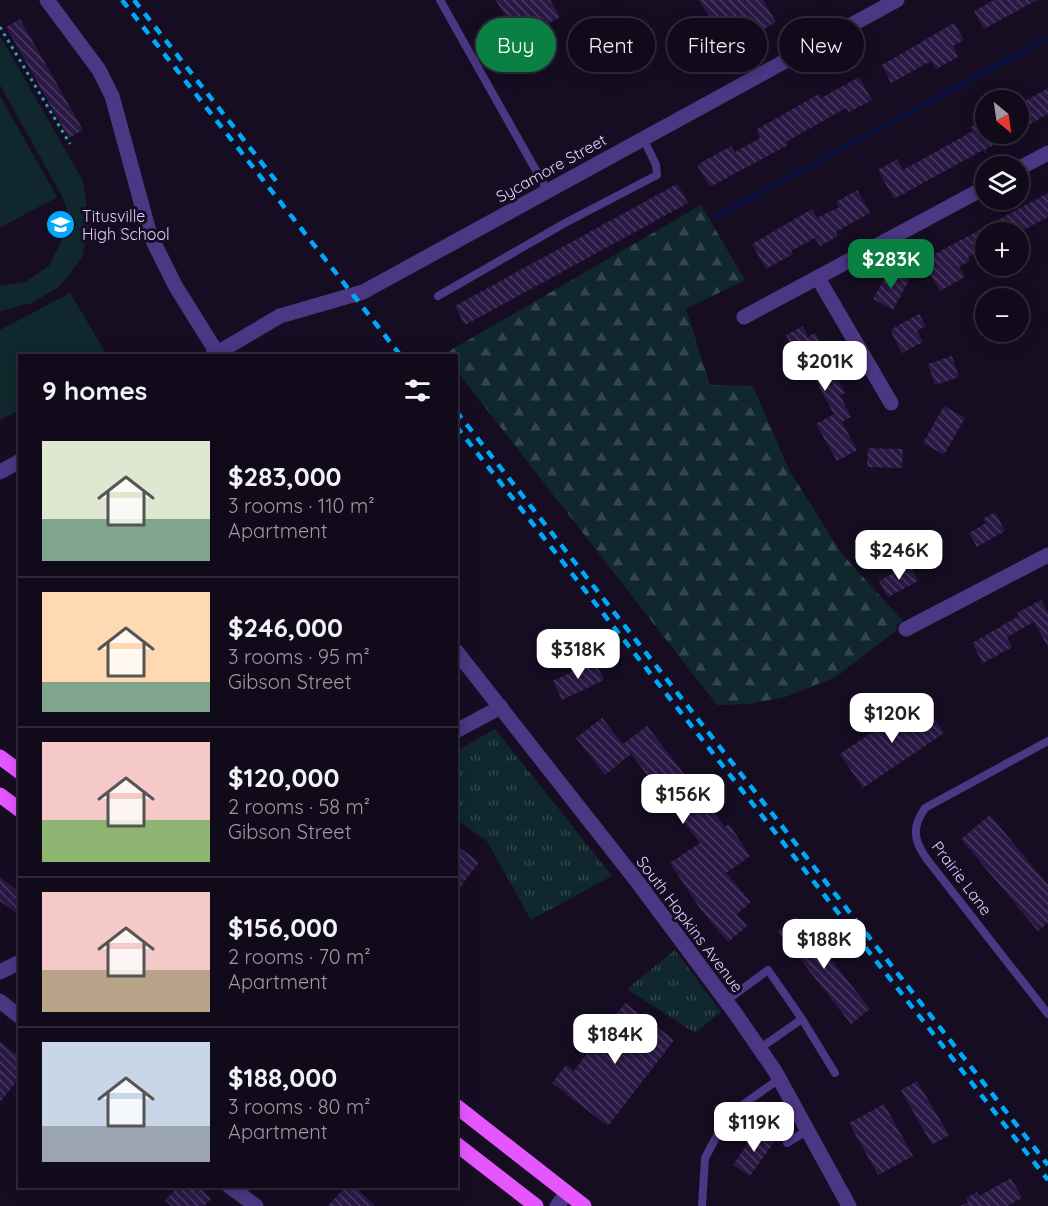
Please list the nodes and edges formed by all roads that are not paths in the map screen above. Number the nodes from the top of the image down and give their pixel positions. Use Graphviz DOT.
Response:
graph roads {
  1 [pos="47,0"];
  2 [pos="440,0"];
  3 [pos="897,0"];
  4 [pos="643,138"];
  5 [pos="1048,153"];
  6 [pos="1029,163"];
  7 [pos="547,190"];
  8 [pos="975,193"];
  9 [pos="818,278"];
  10 [pos="438,296"];
  11 [pos="744,317"];
  12 [pos="215,354"];
  13 [pos="218,354"];
  14 [pos="891,403"];
  15 [pos="18,462"];
  16 [pos="0,472"];
  17 [pos="1048,555"];
  18 [pos="906,629"];
  19 [pos="458,653"];
  20 [pos="501,707"];
  21 [pos="458,730"];
  22 [pos="1048,741"];
  23 [pos="0,757"];
  24 [pos="18,770"];
  25 [pos="0,795"];
  26 [pos="18,808"];
  27 [pos="18,963"];
  28 [pos="0,972"];
  29 [pos="0,1001"];
  30 [pos="726,1001"];
  31 [pos="1048,1014"];
  32 [pos="18,1015"];
  33 [pos="802,1019"];
  34 [pos="759,1049"];
  35 [pos="835,1073"];
  36 [pos="779,1079"];
  37 [pos="458,1108"];
  38 [pos="808,1130"];
  39 [pos="787,1143"];
  40 [pos="458,1146"];
  41 [pos="232,1188"];
  42 [pos="567,1193"];
  43 [pos="256,1206"];
  44 [pos="536,1206"];
  45 [pos="557,1206"];
  46 [pos="584,1206"];
  47 [pos="702,1206"];
  48 [pos="849,1206"];
  1 -- 12 [label="street"];
  2 -- 7 [label="lane"];
  3 -- 4 [label="street, Sycamore Street"];
  4 -- 7 [label="street, Sycamore Street"];
  4 -- 10 [label="lane"];
  5 -- 6 [label="street"];
  7 -- 13 [label="street, Sycamore Street"];
  8 -- 9 [label="street"];
  9 -- 11 [label="street"];
  9 -- 14 [label="street"];
  15 -- 16 [label="street"];
  17 -- 18 [label="street"];
  19 -- 20 [label="street, South Hopkins Avenue"];
  20 -- 21 [label="street"];
  20 -- 30 [label="street, South Hopkins Avenue"];
  22 -- 31 [label="lane, Prairie Lane"];
  23 -- 24 [label="main road"];
  25 -- 26 [label="main road"];
  27 -- 28 [label="street"];
  29 -- 32 [label="street"];
  30 -- 33 [label="lane"];
  30 -- 34 [label="street, South Hopkins Avenue"];
  33 -- 34 [label="lane"];
  33 -- 35 [label="lane"];
  34 -- 36 [label="street, South Hopkins Avenue"];
  36 -- 38 [label="street, South Hopkins Avenue"];
  36 -- 47 [label="lane"];
  37 -- 42 [label="main road"];
  38 -- 39 [label="lane"];
  38 -- 48 [label="street, South Hopkins Avenue"];
  40 -- 44 [label="main road"];
  41 -- 43 [label="street"];
  42 -- 45 [label="street"];
  42 -- 46 [label="main road"];
}
